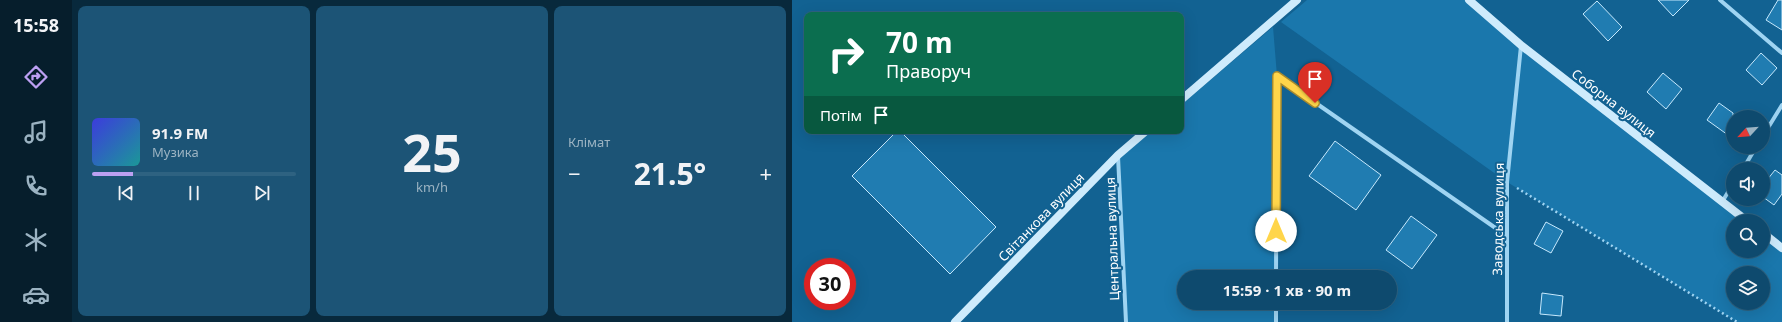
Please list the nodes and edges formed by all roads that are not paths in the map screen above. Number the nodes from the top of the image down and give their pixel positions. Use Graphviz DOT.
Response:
graph roads {
  1 [pos="1297,0"];
  2 [pos="1469,0"];
  3 [pos="1720,0"];
  4 [pos="1522,46"];
  5 [pos="1782,53"];
  6 [pos="1184,97"];
  7 [pos="1782,105"];
  8 [pos="1770,125"];
  9 [pos="1142,134"];
  10 [pos="1118,155"];
  11 [pos="1726,195"];
  12 [pos="1722,202"];
  13 [pos="1738,214"];
  14 [pos="1507,236"];
  15 [pos="1770,239"];
  16 [pos="1782,248"];
  17 [pos="1276,270"];
  18 [pos="1276,310"];
  19 [pos="955,322"];
  20 [pos="1126,322"];
  21 [pos="1276,322"];
  22 [pos="1507,322"];
  1 -- 6 [label="street"];
  2 -- 4 [label="street, Соборна вулиця"];
  3 -- 5 [label="street"];
  4 -- 12 [label="street, Соборна вулиця"];
  4 -- 14 [label="street, Заводська вулиця"];
  7 -- 8 [label="street"];
  9 -- 10 [label="street, Світанкова вулиця"];
  10 -- 19 [label="street, Світанкова вулиця"];
  10 -- 20 [label="street, Центральна вулиця"];
  11 -- 12 [label="street"];
  12 -- 13 [label="street, Соборна вулиця"];
  14 -- 17 [label="street"];
  14 -- 22 [label="street, Заводська вулиця"];
  15 -- 16 [label="street"];
  18 -- 21 [label="street"];
}
